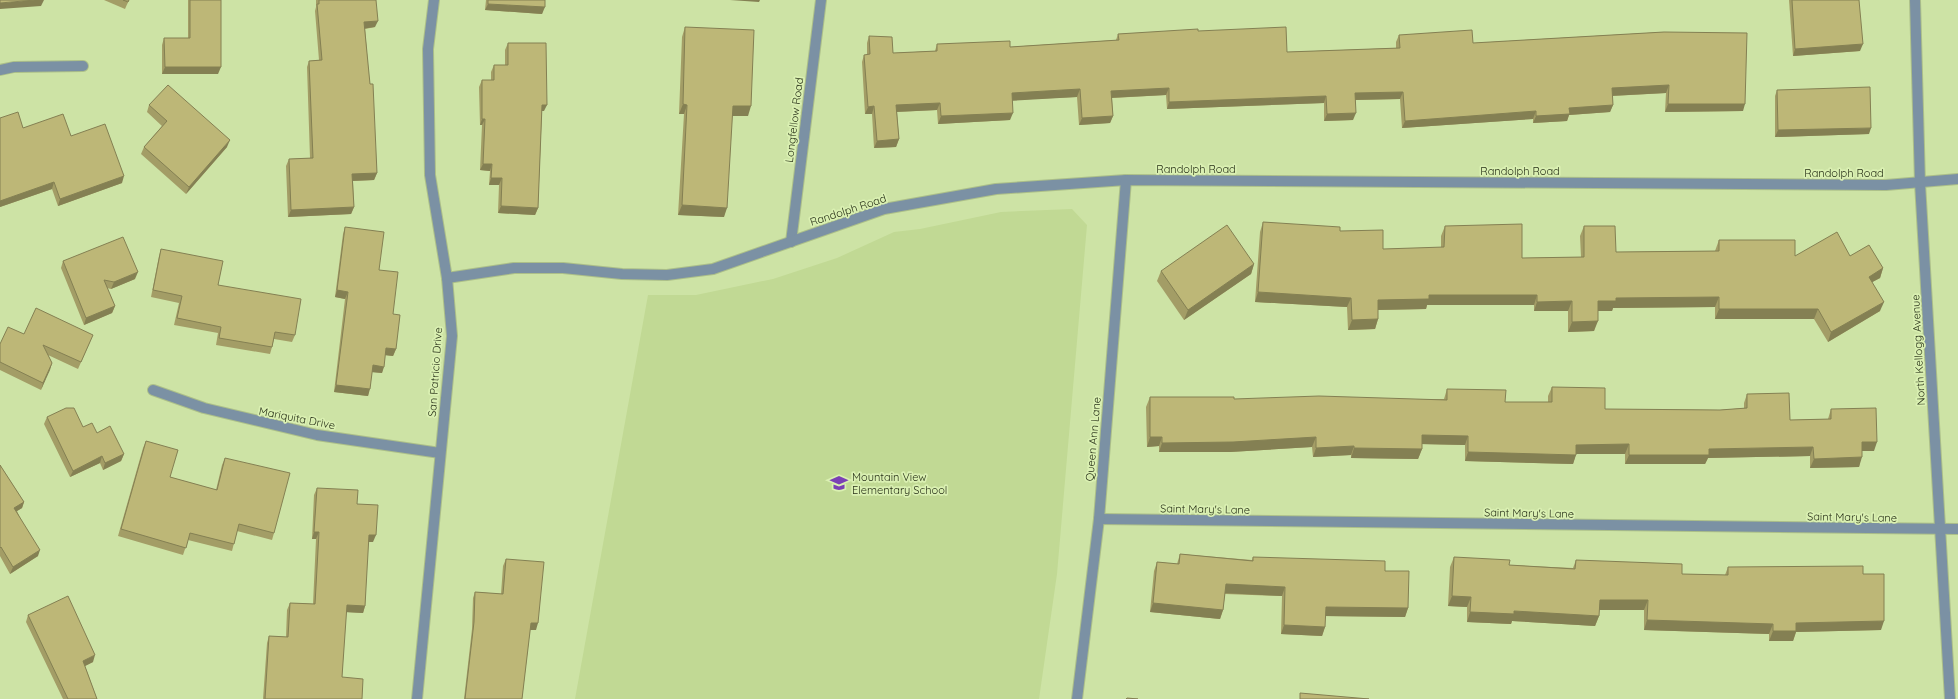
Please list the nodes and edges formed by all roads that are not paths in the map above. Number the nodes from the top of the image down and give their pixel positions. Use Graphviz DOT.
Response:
graph roads {
  1 [pos="434,0"];
  2 [pos="821,0"];
  3 [pos="1915,0"];
  4 [pos="83,66"];
  5 [pos="0,70"];
  6 [pos="1958,179"];
  7 [pos="1126,180"];
  8 [pos="1920,183"];
  9 [pos="791,242"];
  10 [pos="447,278"];
  11 [pos="153,390"];
  12 [pos="440,454"];
  13 [pos="1099,519"];
  14 [pos="1958,528"];
  15 [pos="1939,530"];
  16 [pos="417,699"];
  17 [pos="1077,699"];
  18 [pos="1950,699"];
  1 -- 10 [label="street, San Patricio Drive"];
  2 -- 9 [label="street, Longfellow Road"];
  3 -- 8 [label="street, North Kellogg Avenue"];
  4 -- 5 [label="street"];
  6 -- 8 [label="street, Randolph Road"];
  7 -- 8 [label="street, Randolph Road"];
  7 -- 9 [label="street, Randolph Road"];
  7 -- 13 [label="street, Queen Ann Lane"];
  8 -- 15 [label="street, North Kellogg Avenue"];
  9 -- 10 [label="street, Randolph Road"];
  10 -- 12 [label="street, San Patricio Drive"];
  11 -- 12 [label="street, Mariquita Drive"];
  12 -- 16 [label="street, San Patricio Drive"];
  13 -- 15 [label="street, Saint Mary's Lane"];
  13 -- 17 [label="street, Queen Ann Lane"];
  14 -- 15 [label="street, Saint Mary's Lane"];
  15 -- 18 [label="street, North Kellogg Avenue"];
}
